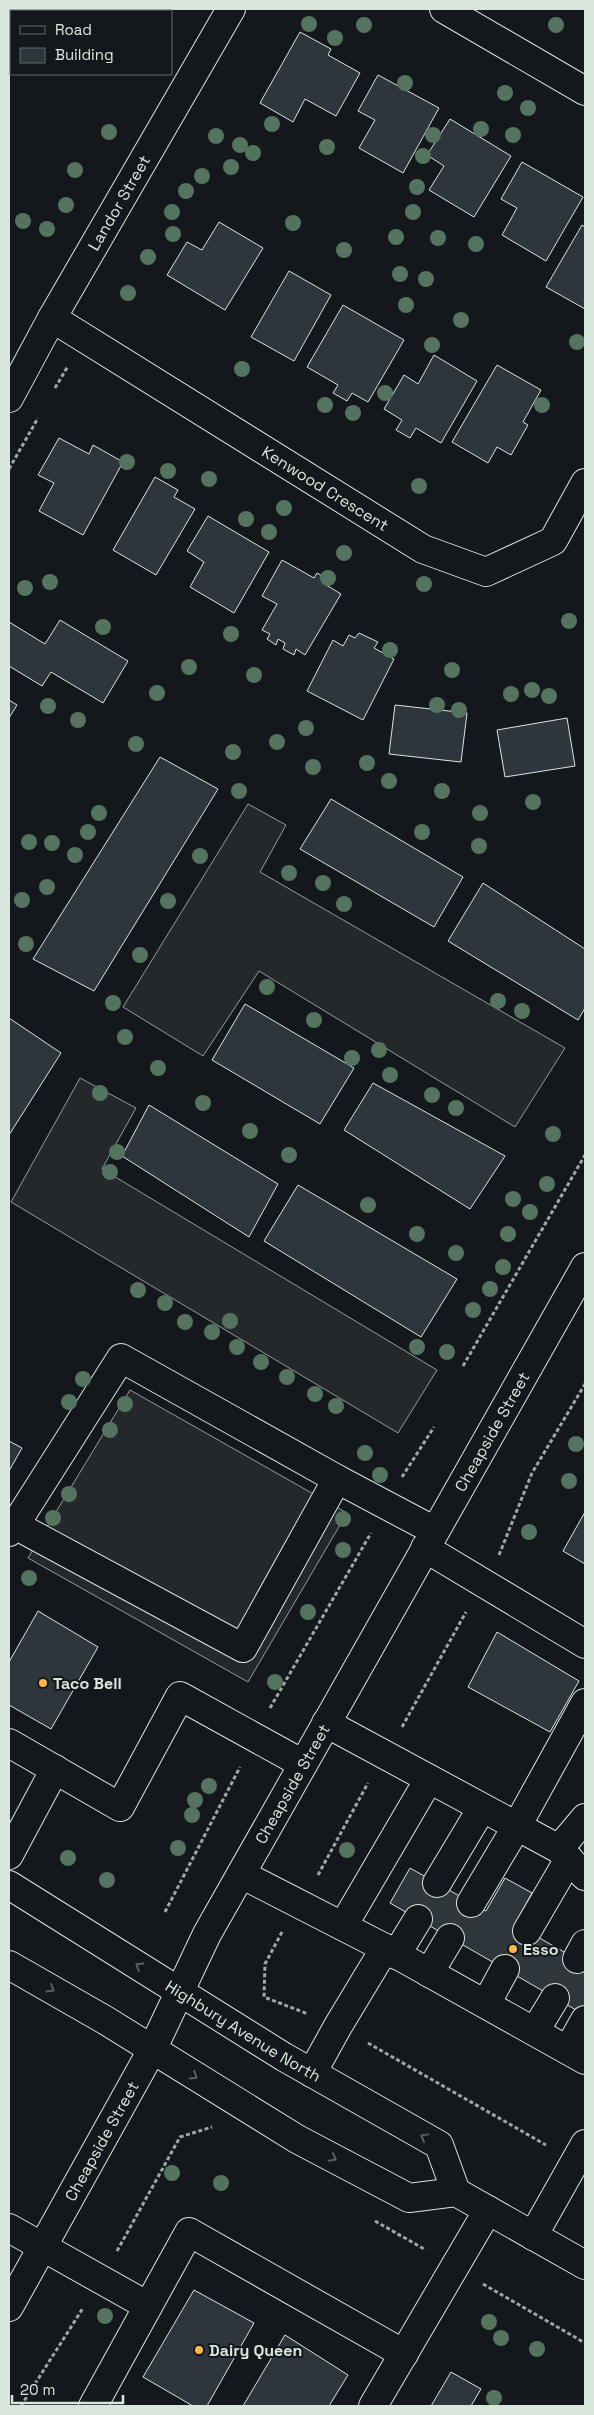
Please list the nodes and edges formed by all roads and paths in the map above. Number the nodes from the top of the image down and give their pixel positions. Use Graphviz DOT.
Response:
graph roads {
  1 [pos="231,9"];
  2 [pos="444,9"];
  3 [pos="585,91"];
  4 [pos="52,318"];
  5 [pos="9,398"];
  6 [pos="585,483"];
  7 [pos="585,1155"];
  8 [pos="585,1267"];
  9 [pos="463,1366"];
  10 [pos="585,1384"];
  11 [pos="434,1427"];
  12 [pos="401,1478"];
  13 [pos="337,1479"];
  14 [pos="12,1528"];
  15 [pos="430,1540"];
  16 [pos="498,1558"];
  17 [pos="468,1608"];
  18 [pos="585,1644"];
  19 [pos="585,1703"];
  20 [pos="326,1724"];
  21 [pos="401,1730"];
  22 [pos="9,1743"];
  23 [pos="303,1764"];
  24 [pos="55,1769"];
  25 [pos="429,1779"];
  26 [pos="368,1783"];
  27 [pos="482,1808"];
  28 [pos="585,1818"];
  29 [pos="517,1826"];
  30 [pos="9,1855"];
  31 [pos="571,1861"];
  32 [pos="241,1874"];
  33 [pos="316,1878"];
  34 [pos="437,1883"];
  35 [pos="9,1885"];
  36 [pos="471,1903"];
  37 [pos="418,1919"];
  38 [pos="286,1925"];
  39 [pos="343,1926"];
  40 [pos="527,1931"];
  41 [pos="450,1938"];
  42 [pos="391,1952"];
  43 [pos="9,1965"];
  44 [pos="506,1969"];
  45 [pos="429,1973"];
  46 [pos="180,1991"];
  47 [pos="555,1998"];
  48 [pos="486,2004"];
  49 [pos="585,2020"];
  50 [pos="338,2026"];
  51 [pos="535,2031"];
  52 [pos="152,2050"];
  53 [pos="577,2055"];
  54 [pos="312,2073"];
  55 [pos="585,2144"];
  56 [pos="546,2145"];
  57 [pos="456,2192"];
  58 [pos="488,2210"];
  59 [pos="9,2228"];
  60 [pos="533,2236"];
  61 [pos="42,2247"];
  62 [pos="585,2265"];
  63 [pos="9,2306"];
  64 [pos="148,2306"];
  65 [pos="404,2354"];
  66 [pos="93,2406"];
  67 [pos="373,2406"];
  1 -- 4 [label="street, Landor Street"];
  2 -- 3 [label="street"];
  4 -- 5 [label="street, Landor Street"];
  4 -- 6 [label="street, Kenwood Crescent"];
  7 -- 9 [label="path"];
  8 -- 15 [label="street, Cheapside Street"];
  10 -- 16 [label="path"];
  11 -- 12 [label="path"];
  13 -- 14 [label="street"];
  13 -- 14 [label="street"];
  13 -- 15 [label="street"];
  15 -- 18 [label="street"];
  15 -- 20 [label="street, Cheapside Street"];
  17 -- 21 [label="path"];
  19 -- 29 [label="street"];
  20 -- 23 [label="street, Cheapside Street"];
  20 -- 25 [label="street"];
  22 -- 24 [label="street"];
  23 -- 24 [label="street"];
  23 -- 32 [label="street, Cheapside Street"];
  24 -- 30 [label="street"];
  25 -- 27 [label="street"];
  25 -- 39 [label="street"];
  26 -- 33 [label="path"];
  27 -- 29 [label="street"];
  27 -- 34 [label="street"];
  28 -- 31 [label="street"];
  29 -- 31 [label="street"];
  29 -- 36 [label="street"];
  31 -- 40 [label="street"];
  32 -- 39 [label="street"];
  32 -- 46 [label="street, Cheapside Street"];
  46 -- 35 [label="street, Highbury Avenue North, one-way"];
  37 -- 42 [label="street"];
  38 -- 50 [label="path"];
  39 -- 42 [label="street"];
  41 -- 45 [label="street"];
  42 -- 45 [label="street"];
  42 -- 50 [label="street"];
  43 -- 52 [label="street, one-way"];
  44 -- 48 [label="street"];
  45 -- 48 [label="street"];
  46 -- 52 [label="street, Cheapside Street"];
  46 -- 54 [label="street, Highbury Avenue North"];
  47 -- 51 [label="street"];
  48 -- 51 [label="street"];
  49 -- 53 [label="street"];
  50 -- 54 [label="street"];
  50 -- 56 [label="path"];
  51 -- 53 [label="street"];
  52 -- 57 [label="street, one-way"];
  52 -- 61 [label="street, Cheapside Street"];
  57 -- 54 [label="street, Highbury Avenue North, one-way"];
  55 -- 60 [label="street"];
  57 -- 58 [label="street"];
  58 -- 60 [label="street"];
  58 -- 65 [label="street"];
  59 -- 61 [label="street"];
  60 -- 62 [label="street"];
  61 -- 63 [label="street, Cheapside Street"];
  61 -- 64 [label="street"];
  64 -- 65 [label="street"];
  64 -- 66 [label="street"];
  65 -- 67 [label="street"];
}
